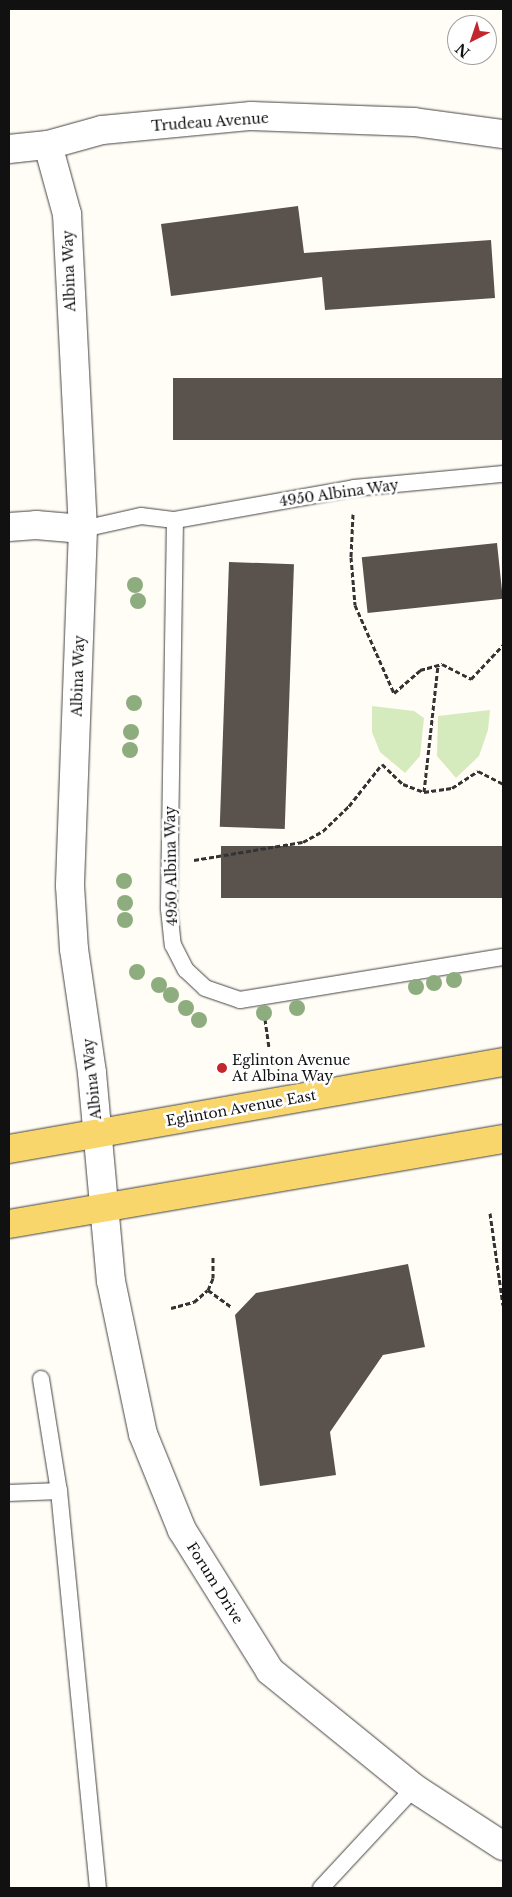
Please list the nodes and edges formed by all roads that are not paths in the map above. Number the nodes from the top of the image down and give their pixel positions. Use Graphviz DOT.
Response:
graph roads {
  1 [pos="503,134"];
  2 [pos="48,146"];
  3 [pos="9,149"];
  4 [pos="503,474"];
  5 [pos="175,520"];
  6 [pos="9,527"];
  7 [pos="83,529"];
  8 [pos="503,957"];
  9 [pos="503,1062"];
  10 [pos="97,1133"];
  11 [pos="503,1139"];
  12 [pos="9,1149"];
  13 [pos="104,1207"];
  14 [pos="9,1224"];
  15 [pos="42,1379"];
  16 [pos="59,1491"];
  17 [pos="9,1493"];
  18 [pos="414,1788"];
  19 [pos="503,1846"];
  20 [pos="98,1888"];
  21 [pos="321,1888"];
  1 -- 2 [label="street, Trudeau Avenue"];
  2 -- 3 [label="street, Trudeau Avenue"];
  2 -- 7 [label="street, Albina Way"];
  4 -- 5 [label="lane, 4950 Albina Way"];
  5 -- 7 [label="lane, 4950 Albina Way"];
  5 -- 8 [label="lane, 4950 Albina Way"];
  6 -- 7 [label="street"];
  7 -- 10 [label="street, Albina Way"];
  9 -- 10 [label="main road, Eglinton Avenue East"];
  10 -- 12 [label="main road, Eglinton Avenue East"];
  10 -- 13 [label="street, Albina Way"];
  11 -- 13 [label="main road"];
  13 -- 14 [label="main road"];
  13 -- 18 [label="street, Forum Drive"];
  15 -- 16 [label="lane"];
  16 -- 17 [label="lane"];
  16 -- 20 [label="lane"];
  18 -- 19 [label="street, Forum Drive"];
  18 -- 21 [label="lane"];
}
